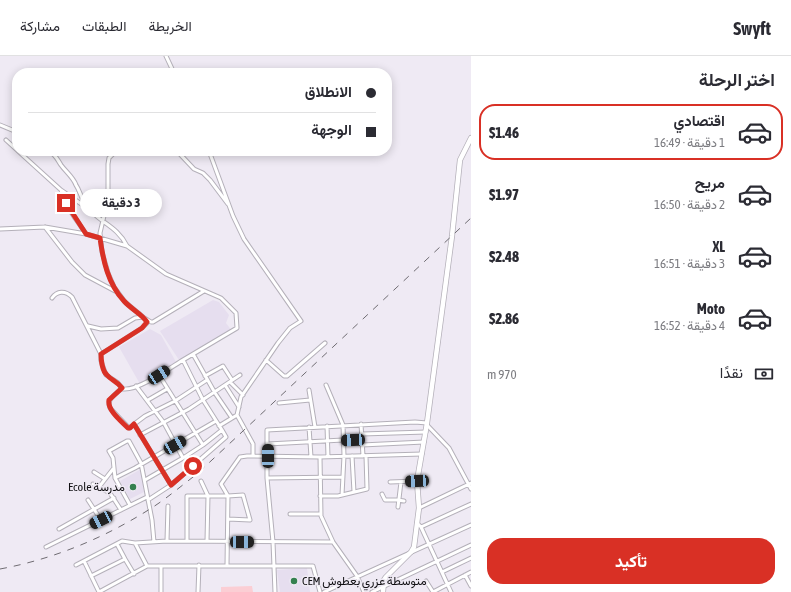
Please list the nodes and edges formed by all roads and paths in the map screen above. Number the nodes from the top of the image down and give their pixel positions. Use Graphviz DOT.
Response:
graph roads {
  1 [pos="166,56"];
  2 [pos="172,68"];
  3 [pos="0,125"];
  4 [pos="12,130"];
  5 [pos="471,138"];
  6 [pos="6,140"];
  7 [pos="12,146"];
  8 [pos="23,156"];
  9 [pos="56,156"];
  10 [pos="111,156"];
  11 [pos="182,156"];
  12 [pos="211,156"];
  13 [pos="61,190"];
  14 [pos="229,205"];
  15 [pos="90,210"];
  16 [pos="104,222"];
  17 [pos="45,227"];
  18 [pos="0,229"];
  19 [pos="86,234"];
  20 [pos="100,238"];
  21 [pos="127,246"];
  22 [pos="204,291"];
  23 [pos="116,292"];
  24 [pos="52,298"];
  25 [pos="142,318"];
  26 [pos="147,321"];
  27 [pos="88,326"];
  28 [pos="325,343"];
  29 [pos="101,354"];
  30 [pos="193,354"];
  31 [pos="183,360"];
  32 [pos="266,360"];
  33 [pos="240,374"];
  34 [pos="159,375"];
  35 [pos="205,376"];
  36 [pos="207,380"];
  37 [pos="231,381"];
  38 [pos="225,385"];
  39 [pos="326,385"];
  40 [pos="136,386"];
  41 [pos="122,388"];
  42 [pos="197,388"];
  43 [pos="167,389"];
  44 [pos="309,390"];
  45 [pos="215,393"];
  46 [pos="243,395"];
  47 [pos="148,400"];
  48 [pos="203,400"];
  49 [pos="310,400"];
  50 [pos="175,401"];
  51 [pos="279,403"];
  52 [pos="239,407"];
  53 [pos="156,411"];
  54 [pos="183,412"];
  55 [pos="237,415"];
  56 [pos="232,418"];
  57 [pos="216,421"];
  58 [pos="164,423"];
  59 [pos="134,424"];
  60 [pos="361,424"];
  61 [pos="427,424"];
  62 [pos="343,425"];
  63 [pos="219,426"];
  64 [pos="327,426"];
  65 [pos="309,427"];
  66 [pos="315,427"];
  67 [pos="222,430"];
  68 [pos="426,432"];
  69 [pos="196,433"];
  70 [pos="362,434"];
  71 [pos="140,435"];
  72 [pos="362,439"];
  73 [pos="344,440"];
  74 [pos="327,441"];
  75 [pos="310,442"];
  76 [pos="424,442"];
  77 [pos="268,444"];
  78 [pos="175,445"];
  79 [pos="204,445"];
  80 [pos="362,445"];
  81 [pos="422,454"];
  82 [pos="253,456"];
  83 [pos="268,456"];
  84 [pos="344,456"];
  85 [pos="352,456"];
  86 [pos="364,456"];
  87 [pos="154,457"];
  88 [pos="311,457"];
  89 [pos="320,457"];
  90 [pos="328,457"];
  91 [pos="183,458"];
  92 [pos="141,464"];
  93 [pos="113,469"];
  94 [pos="162,470"];
  95 [pos="94,472"];
  96 [pos="320,477"];
  97 [pos="343,477"];
  98 [pos="115,478"];
  99 [pos="267,478"];
  100 [pos="105,479"];
  101 [pos="145,480"];
  102 [pos="417,481"];
  103 [pos="201,482"];
  104 [pos="390,482"];
  105 [pos="401,482"];
  106 [pos="93,484"];
  107 [pos="470,484"];
  108 [pos="171,485"];
  109 [pos="99,487"];
  110 [pos="471,489"];
  111 [pos="354,492"];
  112 [pos="382,494"];
  113 [pos="342,495"];
  114 [pos="208,496"];
  115 [pos="228,496"];
  116 [pos="320,496"];
  117 [pos="114,498"];
  118 [pos="148,498"];
  119 [pos="88,500"];
  120 [pos="398,500"];
  121 [pos="404,501"];
  122 [pos="471,504"];
  123 [pos="130,505"];
  124 [pos="168,506"];
  125 [pos="398,507"];
  126 [pos="419,508"];
  127 [pos="94,509"];
  128 [pos="121,510"];
  129 [pos="290,514"];
  130 [pos="321,514"];
  131 [pos="228,519"];
  132 [pos="101,520"];
  133 [pos="417,523"];
  134 [pos="471,525"];
  135 [pos="421,527"];
  136 [pos="59,529"];
  137 [pos="167,541"];
  138 [pos="187,541"];
  139 [pos="207,541"];
  140 [pos="135,542"];
  141 [pos="154,542"];
  142 [pos="227,542"];
  143 [pos="274,542"];
  144 [pos="334,542"];
  145 [pos="117,544"];
  146 [pos="429,544"];
  147 [pos="471,546"];
  148 [pos="46,547"];
  149 [pos="411,552"];
  150 [pos="471,558"];
  151 [pos="125,559"];
  152 [pos="84,561"];
  153 [pos="437,562"];
  154 [pos="76,565"];
  155 [pos="199,565"];
  156 [pos="227,565"];
  157 [pos="147,566"];
  158 [pos="161,566"];
  159 [pos="274,566"];
  160 [pos="442,572"];
  161 [pos="471,572"];
  162 [pos="134,574"];
  163 [pos="465,575"];
  164 [pos="91,576"];
  165 [pos="357,576"];
  166 [pos="426,581"];
  167 [pos="384,585"];
  168 [pos="447,585"];
  169 [pos="471,586"];
  170 [pos="99,592"];
  171 [pos="161,592"];
  172 [pos="198,592"];
  173 [pos="275,592"];
  174 [pos="320,592"];
  175 [pos="324,592"];
  176 [pos="364,592"];
  177 [pos="372,592"];
  178 [pos="383,592"];
  179 [pos="433,592"];
  180 [pos="451,592"];
  1 -- 2 [label="street"];
  3 -- 4 [label="street"];
  5 -- 61 [label="street"];
  6 -- 7 [label="street"];
  8 -- 13 [label="street"];
  9 -- 15 [label="street"];
  10 -- 16 [label="street"];
  11 -- 14 [label="street"];
  12 -- 14 [label="street"];
  13 -- 15 [label="street"];
  13 -- 19 [label="street"];
  14 -- 32 [label="street"];
  15 -- 16 [label="street"];
  16 -- 20 [label="street"];
  16 -- 21 [label="street"];
  17 -- 18 [label="street"];
  17 -- 19 [label="street"];
  17 -- 23 [label="street"];
  19 -- 20 [label="street"];
  20 -- 21 [label="street"];
  20 -- 23 [label="street"];
  21 -- 22 [label="street"];
  22 -- 26 [label="street"];
  22 -- 30 [label="street"];
  23 -- 25 [label="street"];
  24 -- 27 [label="street"];
  25 -- 26 [label="street"];
  25 -- 27 [label="street"];
  26 -- 29 [label="street"];
  27 -- 29 [label="street"];
  28 -- 32 [label="street"];
  29 -- 41 [label="street"];
  30 -- 31 [label="street"];
  30 -- 35 [label="street"];
  31 -- 34 [label="street"];
  31 -- 42 [label="street"];
  32 -- 46 [label="street"];
  33 -- 37 [label="street"];
  34 -- 40 [label="street"];
  34 -- 43 [label="street"];
  35 -- 36 [label="street"];
  35 -- 37 [label="street"];
  36 -- 42 [label="street"];
  36 -- 45 [label="street"];
  37 -- 38 [label="street"];
  37 -- 46 [label="street"];
  38 -- 45 [label="street"];
  38 -- 52 [label="street"];
  39 -- 62 [label="street"];
  40 -- 41 [label="street"];
  40 -- 47 [label="street"];
  41 -- 59 [label="street"];
  42 -- 48 [label="street"];
  42 -- 50 [label="street"];
  43 -- 47 [label="street"];
  43 -- 50 [label="street"];
  44 -- 49 [label="street"];
  45 -- 48 [label="street"];
  45 -- 56 [label="street"];
  46 -- 52 [label="street"];
  47 -- 53 [label="street"];
  48 -- 54 [label="street"];
  48 -- 57 [label="street"];
  49 -- 51 [label="street"];
  49 -- 66 [label="street"];
  50 -- 53 [label="street"];
  50 -- 54 [label="street"];
  52 -- 55 [label="street"];
  53 -- 58 [label="street"];
  53 -- 59 [label="street"];
  54 -- 58 [label="street"];
  54 -- 69 [label="street"];
  55 -- 56 [label="street"];
  55 -- 82 [label="street"];
  56 -- 63 [label="street"];
  57 -- 63 [label="street"];
  57 -- 69 [label="street"];
  58 -- 71 [label="street"];
  58 -- 78 [label="street"];
  59 -- 71 [label="street"];
  60 -- 61 [label="street"];
  60 -- 62 [label="street"];
  60 -- 70 [label="street"];
  61 -- 68 [label="street"];
  61 -- 107 [label="street"];
  62 -- 64 [label="street"];
  62 -- 73 [label="street"];
  63 -- 67 [label="street"];
  64 -- 66 [label="street"];
  64 -- 74 [label="street"];
  65 -- 66 [label="street"];
  65 -- 75 [label="street"];
  65 -- 77 [label="street"];
  67 -- 79 [label="street"];
  67 -- 108 [label="street"];
  68 -- 70 [label="street"];
  68 -- 76 [label="street"];
  69 -- 78 [label="street"];
  69 -- 79 [label="street"];
  70 -- 72 [label="street"];
  71 -- 87 [label="street"];
  72 -- 73 [label="street"];
  72 -- 80 [label="street"];
  73 -- 74 [label="street"];
  73 -- 84 [label="street"];
  74 -- 75 [label="street"];
  74 -- 90 [label="street"];
  75 -- 77 [label="street"];
  75 -- 88 [label="street"];
  76 -- 80 [label="street"];
  76 -- 81 [label="street"];
  77 -- 83 [label="street"];
  78 -- 87 [label="street"];
  78 -- 91 [label="street"];
  79 -- 91 [label="street"];
  80 -- 86 [label="street"];
  81 -- 86 [label="street"];
  81 -- 102 [label="street"];
  82 -- 83 [label="street"];
  82 -- 115 [label="street"];
  83 -- 88 [label="street"];
  83 -- 99 [label="street"];
  84 -- 85 [label="street"];
  84 -- 90 [label="street"];
  84 -- 97 [label="street"];
  85 -- 86 [label="street"];
  85 -- 111 [label="street"];
  86 -- 111 [label="street"];
  87 -- 92 [label="street"];
  87 -- 94 [label="street"];
  88 -- 89 [label="street"];
  89 -- 90 [label="street"];
  89 -- 96 [label="street"];
  91 -- 94 [label="street"];
  92 -- 93 [label="street"];
  92 -- 98 [label="street"];
  92 -- 101 [label="street"];
  93 -- 98 [label="street"];
  93 -- 100 [label="street"];
  94 -- 101 [label="street"];
  94 -- 108 [label="street"];
  95 -- 100 [label="street"];
  96 -- 97 [label="street"];
  96 -- 99 [label="street"];
  96 -- 116 [label="street"];
  97 -- 113 [label="street"];
  98 -- 123 [label="street"];
  99 -- 143 [label="street"];
  100 -- 109 [label="street"];
  101 -- 118 [label="street"];
  102 -- 105 [label="street"];
  102 -- 126 [label="street"];
  103 -- 114 [label="street"];
  104 -- 105 [label="street"];
  105 -- 120 [label="street"];
  106 -- 109 [label="street"];
  107 -- 110 [label="street"];
  107 -- 126 [label="street"];
  108 -- 118 [label="street"];
  109 -- 117 [label="street"];
  111 -- 113 [label="street"];
  112 -- 120 [label="street"];
  113 -- 116 [label="street"];
  114 -- 115 [label="street"];
  114 -- 138 [label="street"];
  114 -- 139 [label="street"];
  115 -- 131 [label="street"];
  115 -- 131 [label="street"];
  116 -- 130 [label="street"];
  117 -- 127 [label="street"];
  117 -- 128 [label="street"];
  118 -- 123 [label="street"];
  118 -- 141 [label="street"];
  119 -- 127 [label="street"];
  120 -- 121 [label="street"];
  120 -- 125 [label="street"];
  122 -- 135 [label="street"];
  123 -- 128 [label="street"];
  124 -- 137 [label="street"];
  126 -- 133 [label="street"];
  127 -- 132 [label="street"];
  127 -- 136 [label="street"];
  128 -- 132 [label="street"];
  129 -- 130 [label="street"];
  130 -- 144 [label="street"];
  131 -- 142 [label="street"];
  132 -- 148 [label="street"];
  133 -- 135 [label="street"];
  133 -- 149 [label="street"];
  134 -- 146 [label="street"];
  135 -- 146 [label="street"];
  137 -- 138 [label="street"];
  137 -- 141 [label="street"];
  138 -- 139 [label="street"];
  139 -- 142 [label="street"];
  140 -- 141 [label="street"];
  140 -- 145 [label="street"];
  140 -- 157 [label="street"];
  142 -- 143 [label="street"];
  142 -- 156 [label="street"];
  143 -- 144 [label="street"];
  143 -- 159 [label="street"];
  144 -- 165 [label="street"];
  145 -- 151 [label="street"];
  145 -- 152 [label="street"];
  146 -- 149 [label="street"];
  146 -- 153 [label="street"];
  147 -- 153 [label="street"];
  149 -- 165 [label="street"];
  149 -- 167 [label="street"];
  150 -- 160 [label="street"];
  151 -- 162 [label="street"];
  151 -- 164 [label="street"];
  152 -- 154 [label="street"];
  152 -- 164 [label="street"];
  153 -- 160 [label="street"];
  153 -- 167 [label="street"];
  155 -- 156 [label="street"];
  155 -- 158 [label="street"];
  155 -- 172 [label="street"];
  156 -- 159 [label="street"];
  157 -- 158 [label="street"];
  157 -- 162 [label="street"];
  158 -- 171 [label="street"];
  159 -- 173 [label="street"];
  159 -- 174 [label="street"];
  160 -- 168 [label="street"];
  161 -- 163 [label="street"];
  162 -- 170 [label="street"];
  163 -- 168 [label="street"];
  163 -- 169 [label="street"];
  164 -- 170 [label="street"];
  165 -- 175 [label="street"];
  165 -- 176 [label="street"];
  166 -- 179 [label="street"];
  167 -- 177 [label="street"];
  167 -- 178 [label="street"];
  168 -- 179 [label="street"];
  168 -- 180 [label="street"];
}
